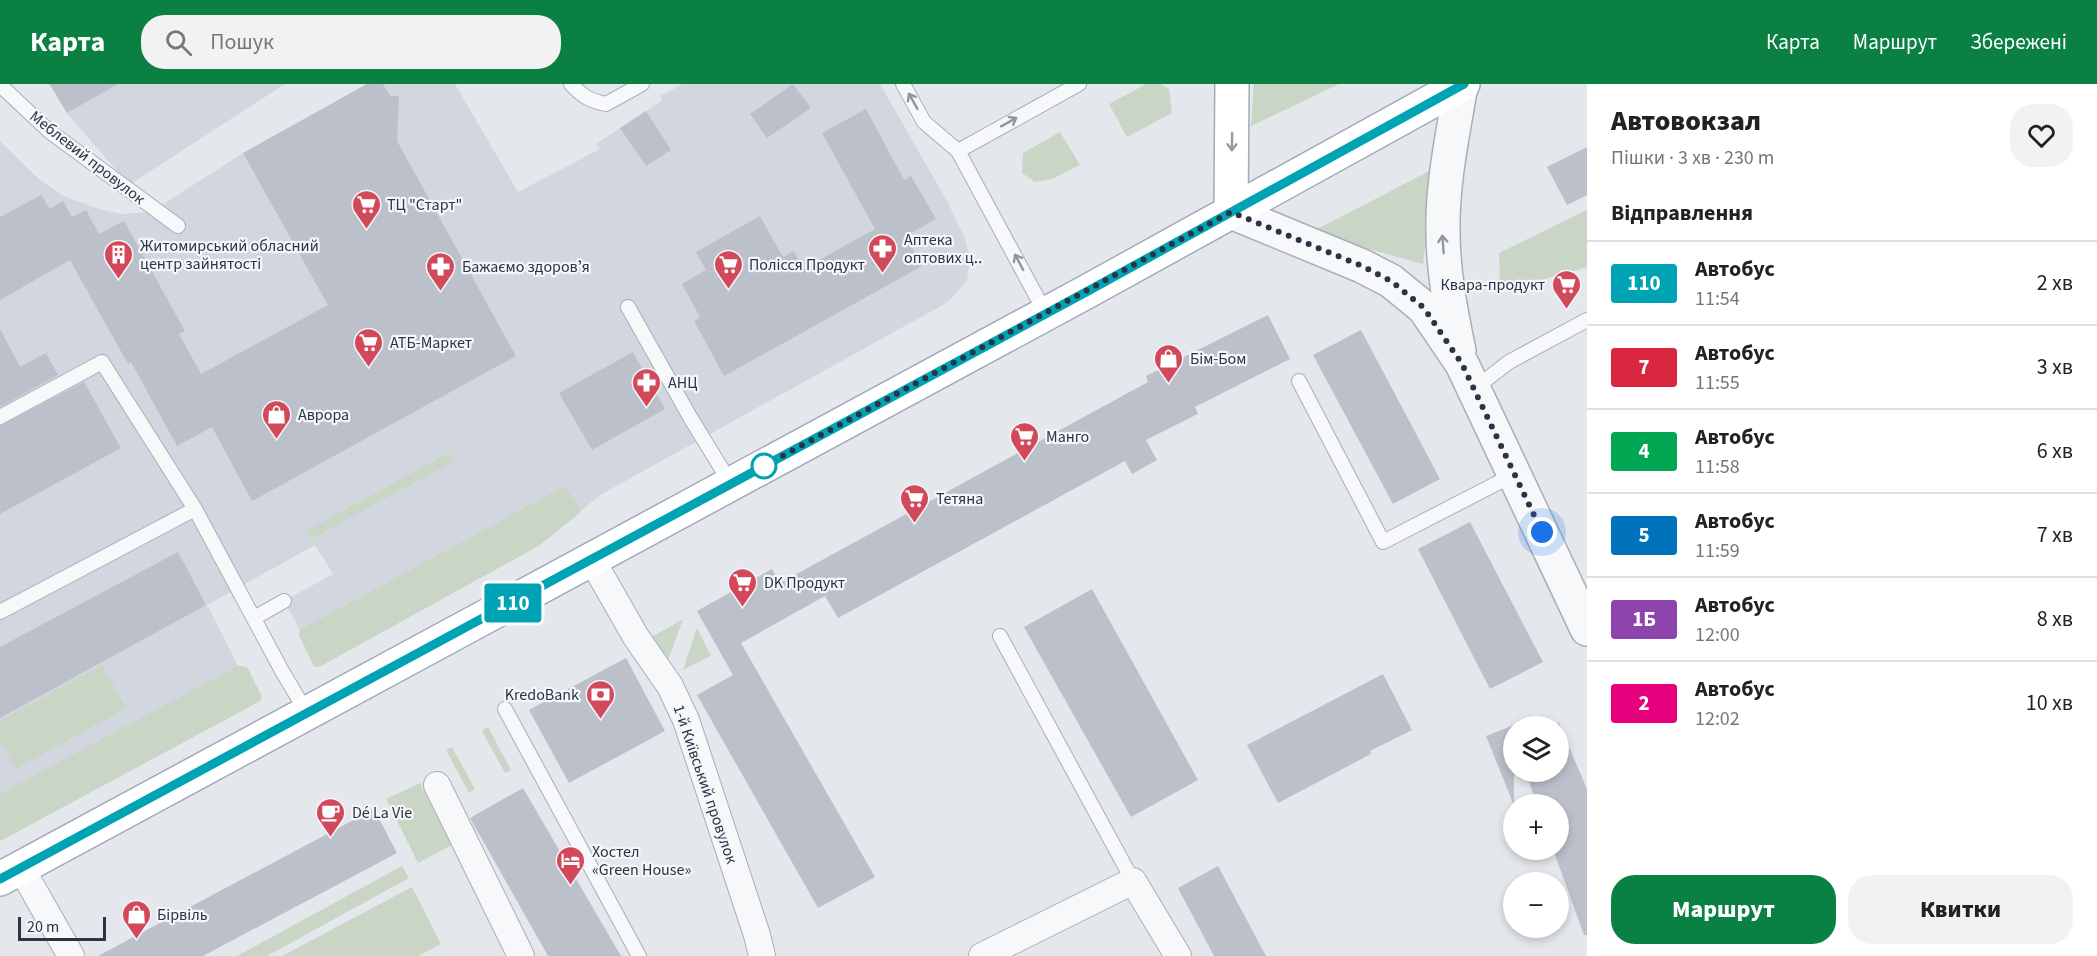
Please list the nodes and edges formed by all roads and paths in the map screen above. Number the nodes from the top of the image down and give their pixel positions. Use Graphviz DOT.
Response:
graph roads {
  1 [pos="571,84"];
  2 [pos="642,84"];
  3 [pos="903,84"];
  4 [pos="1078,84"];
  5 [pos="1232,84"];
  6 [pos="1418,84"];
  7 [pos="1462,84"];
  8 [pos="0,85"];
  9 [pos="958,151"];
  10 [pos="1231,212"];
  11 [pos="178,226"];
  12 [pos="628,307"];
  13 [pos="1046,314"];
  14 [pos="1587,320"];
  15 [pos="1468,376"];
  16 [pos="1299,381"];
  17 [pos="0,417"];
  18 [pos="1515,474"];
  19 [pos="731,484"];
  20 [pos="195,509"];
  21 [pos="592,560"];
  22 [pos="284,601"];
  23 [pos="0,612"];
  24 [pos="254,618"];
  25 [pos="1587,629"];
  26 [pos="999,636"];
  27 [pos="505,709"];
  28 [pos="307,713"];
  29 [pos="437,785"];
  30 [pos="11,874"];
  31 [pos="1133,881"];
  32 [pos="71,956"];
  33 [pos="521,956"];
  34 [pos="639,956"];
  35 [pos="762,956"];
  36 [pos="982,956"];
  37 [pos="1178,956"];
  1 -- 2 [label="lane"];
  9 -- 3 [label="lane, one-way"];
  9 -- 4 [label="lane, one-way"];
  5 -- 10 [label="main road, one-way"];
  6 -- 7 [label="main road"];
  7 -- 10 [label="main road"];
  15 -- 7 [label="street, one-way"];
  8 -- 11 [label="lane, Меблевий провулок"];
  13 -- 9 [label="lane, one-way"];
  10 -- 13 [label="main road"];
  10 -- 15 [label="street"];
  12 -- 19 [label="lane"];
  13 -- 19 [label="main road"];
  14 -- 15 [label="lane"];
  15 -- 18 [label="street"];
  16 -- 18 [label="lane"];
  17 -- 20 [label="lane"];
  18 -- 25 [label="street"];
  19 -- 21 [label="main road"];
  20 -- 23 [label="lane"];
  20 -- 24 [label="lane"];
  21 -- 28 [label="main road"];
  21 -- 35 [label="street, 1-й Київський провулок"];
  22 -- 24 [label="lane"];
  24 -- 28 [label="lane"];
  26 -- 31 [label="lane"];
  27 -- 34 [label="lane"];
  28 -- 30 [label="main road"];
  29 -- 33 [label="street"];
  30 -- 32 [label="street"];
  31 -- 36 [label="street"];
  31 -- 37 [label="street"];
}
